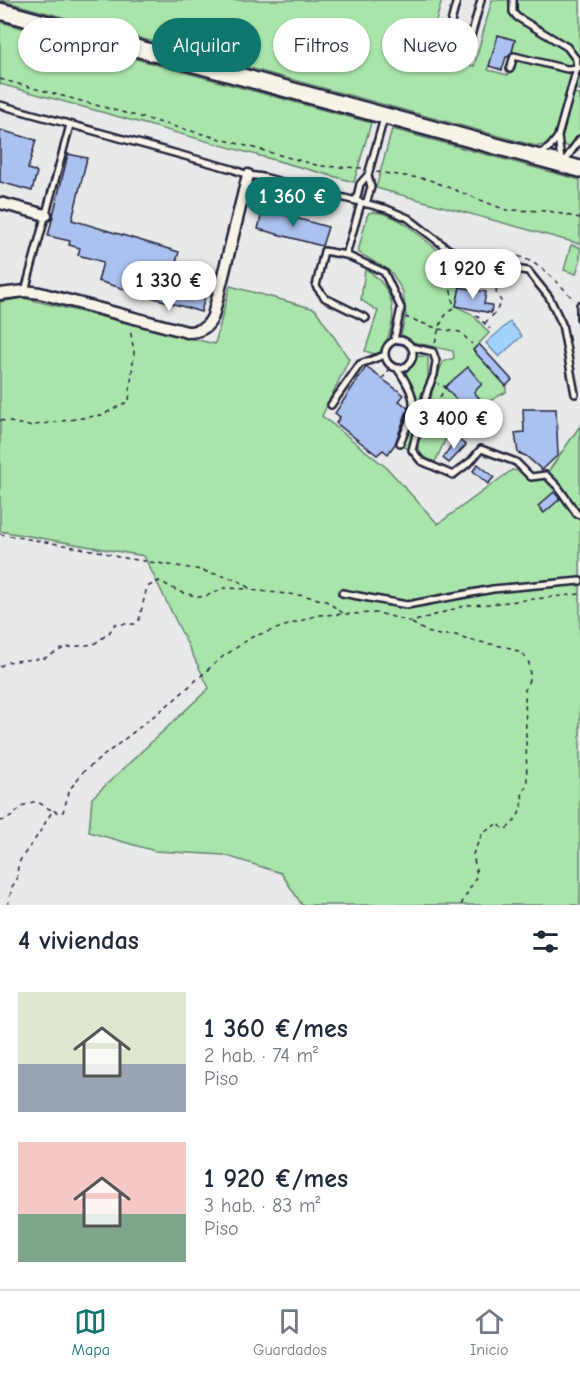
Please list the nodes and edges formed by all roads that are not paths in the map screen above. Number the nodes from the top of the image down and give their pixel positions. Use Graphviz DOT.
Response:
graph roads {
  1 [pos="457,0"];
  2 [pos="481,0"];
  3 [pos="513,0"];
  4 [pos="0,12"];
  5 [pos="578,68"];
  6 [pos="510,69"];
  7 [pos="0,105"];
  8 [pos="384,116"];
  9 [pos="70,124"];
  10 [pos="558,136"];
  11 [pos="580,139"];
  12 [pos="534,157"];
  13 [pos="562,164"];
  14 [pos="580,169"];
  15 [pos="248,175"];
  16 [pos="368,175"];
  17 [pos="0,202"];
  18 [pos="361,203"];
  19 [pos="46,215"];
  20 [pos="346,255"];
  21 [pos="25,291"];
  22 [pos="0,294"];
  23 [pos="579,306"];
  24 [pos="366,318"];
  25 [pos="580,318"];
  26 [pos="394,340"];
  27 [pos="411,347"];
  28 [pos="385,355"];
  29 [pos="394,367"];
  30 [pos="575,394"];
  31 [pos="331,405"];
  32 [pos="400,443"];
  33 [pos="580,515"];
  34 [pos="580,581"];
  35 [pos="342,593"];
  1 -- 2 [label="lane"];
  3 -- 5 [label="lane"];
  4 -- 8 [label="main road"];
  5 -- 6 [label="lane"];
  5 -- 10 [label="lane"];
  7 -- 9 [label="lane"];
  8 -- 12 [label="main road"];
  8 -- 16 [label="lane"];
  9 -- 15 [label="lane"];
  9 -- 19 [label="lane"];
  10 -- 12 [label="lane"];
  10 -- 13 [label="lane"];
  11 -- 13 [label="lane"];
  12 -- 13 [label="main road"];
  13 -- 14 [label="main road"];
  15 -- 18 [label="lane"];
  15 -- 21 [label="street"];
  16 -- 18 [label="lane"];
  16 -- 18 [label="lane"];
  17 -- 19 [label="street"];
  18 -- 20 [label="lane"];
  18 -- 30 [label="lane"];
  19 -- 21 [label="lane"];
  20 -- 24 [label="lane"];
  20 -- 26 [label="lane"];
  21 -- 22 [label="street"];
  23 -- 25 [label="lane"];
  26 -- 27 [label="lane"];
  26 -- 28 [label="lane"];
  27 -- 29 [label="lane"];
  27 -- 33 [label="lane"];
  28 -- 29 [label="lane"];
  28 -- 31 [label="lane"];
  29 -- 32 [label="lane"];
  34 -- 35 [label="lane"];
}
